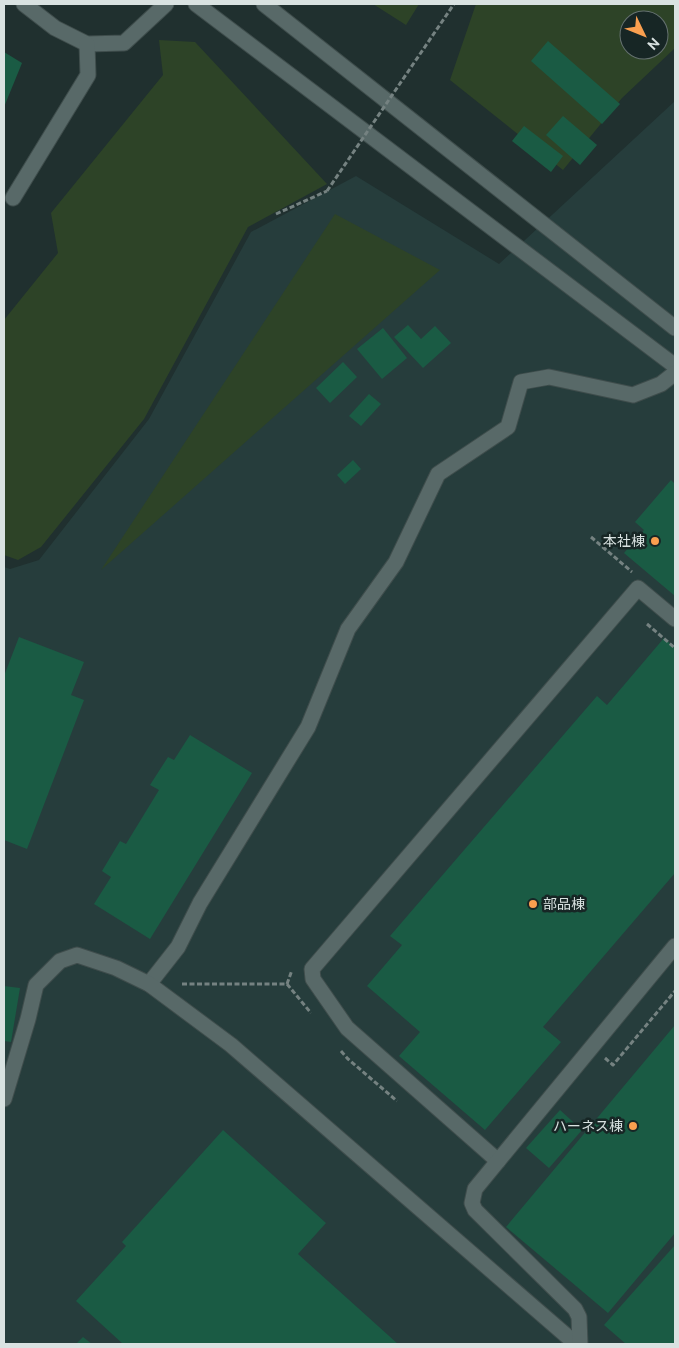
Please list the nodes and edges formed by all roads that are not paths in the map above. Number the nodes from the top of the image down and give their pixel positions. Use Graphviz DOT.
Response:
graph roads {
  1 [pos="24,4"];
  2 [pos="166,4"];
  3 [pos="196,4"];
  4 [pos="264,4"];
  5 [pos="87,44"];
  6 [pos="13,198"];
  7 [pos="675,328"];
  8 [pos="675,366"];
  9 [pos="675,373"];
  10 [pos="675,619"];
  11 [pos="675,946"];
  12 [pos="150,984"];
  13 [pos="4,1099"];
  14 [pos="498,1161"];
  15 [pos="576,1344"];
  16 [pos="580,1344"];
  1 -- 5 [label="street"];
  2 -- 5 [label="street"];
  3 -- 8 [label="street"];
  4 -- 7 [label="street"];
  5 -- 6 [label="street"];
  9 -- 12 [label="street"];
  10 -- 14 [label="street"];
  11 -- 14 [label="street"];
  12 -- 13 [label="street"];
  12 -- 15 [label="street"];
  14 -- 16 [label="street"];
}
